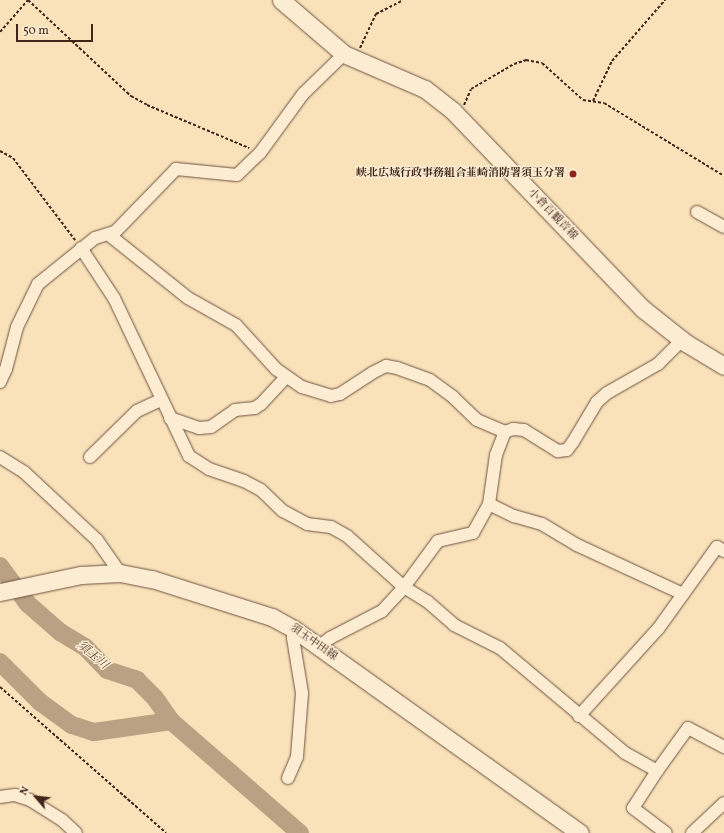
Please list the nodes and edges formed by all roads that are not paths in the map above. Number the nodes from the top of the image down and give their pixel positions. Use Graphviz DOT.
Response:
graph roads {
  1 [pos="281,0"];
  2 [pos="348,56"];
  3 [pos="697,212"];
  4 [pos="724,227"];
  5 [pos="108,234"];
  6 [pos="81,248"];
  7 [pos="682,340"];
  8 [pos="724,366"];
  9 [pos="285,378"];
  10 [pos="0,382"];
  11 [pos="161,400"];
  12 [pos="170,418"];
  13 [pos="505,432"];
  14 [pos="0,456"];
  15 [pos="90,457"];
  16 [pos="489,504"];
  17 [pos="724,551"];
  18 [pos="120,573"];
  19 [pos="404,586"];
  20 [pos="0,592"];
  21 [pos="683,594"];
  22 [pos="294,629"];
  23 [pos="319,646"];
  24 [pos="578,716"];
  25 [pos="724,747"];
  26 [pos="658,771"];
  27 [pos="288,778"];
  28 [pos="0,797"];
  29 [pos="724,802"];
  30 [pos="76,833"];
  31 [pos="580,833"];
  32 [pos="666,833"];
  33 [pos="692,833"];
  1 -- 2 [label="main road, 小倉百観音線"];
  2 -- 5 [label="street"];
  2 -- 7 [label="main road, 小倉百観音線"];
  3 -- 4 [label="street"];
  5 -- 6 [label="street"];
  5 -- 9 [label="street"];
  6 -- 10 [label="street"];
  6 -- 11 [label="street"];
  7 -- 8 [label="main road, 小倉百観音線"];
  7 -- 13 [label="street"];
  9 -- 12 [label="street"];
  9 -- 13 [label="street"];
  11 -- 12 [label="street"];
  11 -- 15 [label="street"];
  12 -- 19 [label="street"];
  13 -- 16 [label="street"];
  14 -- 18 [label="street"];
  16 -- 19 [label="street"];
  16 -- 21 [label="street"];
  17 -- 21 [label="street"];
  18 -- 20 [label="main road, 須玉中田線"];
  18 -- 22 [label="main road, 須玉中田線"];
  19 -- 23 [label="street"];
  19 -- 24 [label="street"];
  21 -- 24 [label="street"];
  22 -- 23 [label="main road, 須玉中田線"];
  22 -- 27 [label="street"];
  23 -- 31 [label="main road, 須玉中田線"];
  24 -- 26 [label="street"];
  25 -- 26 [label="street"];
  26 -- 32 [label="street"];
  28 -- 30 [label="street"];
  29 -- 33 [label="street"];
}
